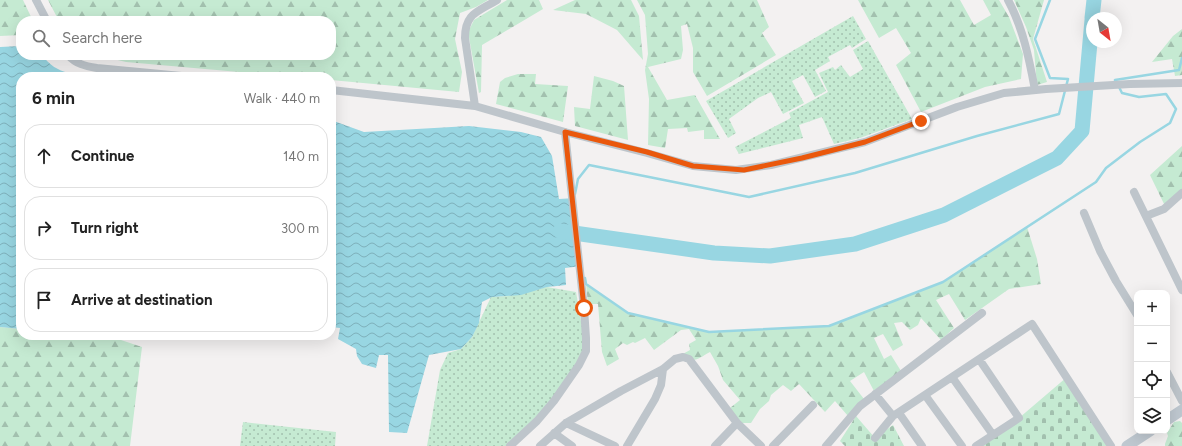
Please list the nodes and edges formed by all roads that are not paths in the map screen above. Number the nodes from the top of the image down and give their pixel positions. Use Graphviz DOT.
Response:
graph roads {
  1 [pos="36,0"];
  2 [pos="497,0"];
  3 [pos="1008,0"];
  4 [pos="44,16"];
  5 [pos="72,60"];
  6 [pos="139,72"];
  7 [pos="1182,83"];
  8 [pos="1035,90"];
  9 [pos="336,91"];
  10 [pos="475,106"];
  11 [pos="565,132"];
  12 [pos="1134,192"];
  13 [pos="1182,193"];
  14 [pos="1084,213"];
  15 [pos="1146,216"];
  16 [pos="1182,290"];
  17 [pos="1134,310"];
  18 [pos="982,313"];
  19 [pos="979,359"];
  20 [pos="663,369"];
  21 [pos="952,377"];
  22 [pos="1170,378"];
  23 [pos="875,394"];
  24 [pos="925,395"];
  25 [pos="1182,402"];
  26 [pos="813,405"];
  27 [pos="1182,410"];
  28 [pos="896,415"];
  29 [pos="1170,418"];
  30 [pos="566,423"];
  31 [pos="737,423"];
  32 [pos="554,433"];
  33 [pos="1146,434"];
  34 [pos="993,435"];
  35 [pos="875,438"];
  36 [pos="511,446"];
  37 [pos="540,446"];
  38 [pos="572,446"];
  39 [pos="615,446"];
  40 [pos="627,446"];
  41 [pos="716,446"];
  42 [pos="761,446"];
  43 [pos="773,446"];
  44 [pos="826,446"];
  45 [pos="922,446"];
  46 [pos="962,446"];
  47 [pos="976,446"];
  48 [pos="1112,446"];
  49 [pos="1128,446"];
  1 -- 4 [label="street"];
  2 -- 10 [label="street"];
  3 -- 8 [label="street"];
  5 -- 6 [label="street"];
  7 -- 8 [label="street"];
  8 -- 11 [label="street"];
  9 -- 10 [label="street"];
  10 -- 11 [label="street"];
  11 -- 36 [label="street"];
  12 -- 15 [label="street"];
  13 -- 15 [label="street"];
  14 -- 17 [label="street"];
  15 -- 16 [label="street"];
  18 -- 23 [label="street"];
  19 -- 21 [label="street"];
  19 -- 34 [label="street"];
  19 -- 48 [label="street"];
  20 -- 30 [label="street"];
  20 -- 31 [label="street"];
  20 -- 40 [label="street"];
  21 -- 24 [label="street"];
  21 -- 34 [label="street"];
  22 -- 25 [label="street"];
  23 -- 28 [label="street"];
  23 -- 44 [label="street"];
  24 -- 28 [label="street"];
  24 -- 46 [label="street"];
  26 -- 43 [label="street"];
  27 -- 29 [label="main road"];
  28 -- 35 [label="street"];
  28 -- 45 [label="street"];
  30 -- 32 [label="street"];
  30 -- 39 [label="street"];
  31 -- 41 [label="street"];
  31 -- 42 [label="street"];
  32 -- 37 [label="street"];
  32 -- 38 [label="street"];
  33 -- 49 [label="main road"];
  34 -- 47 [label="street"];
}
